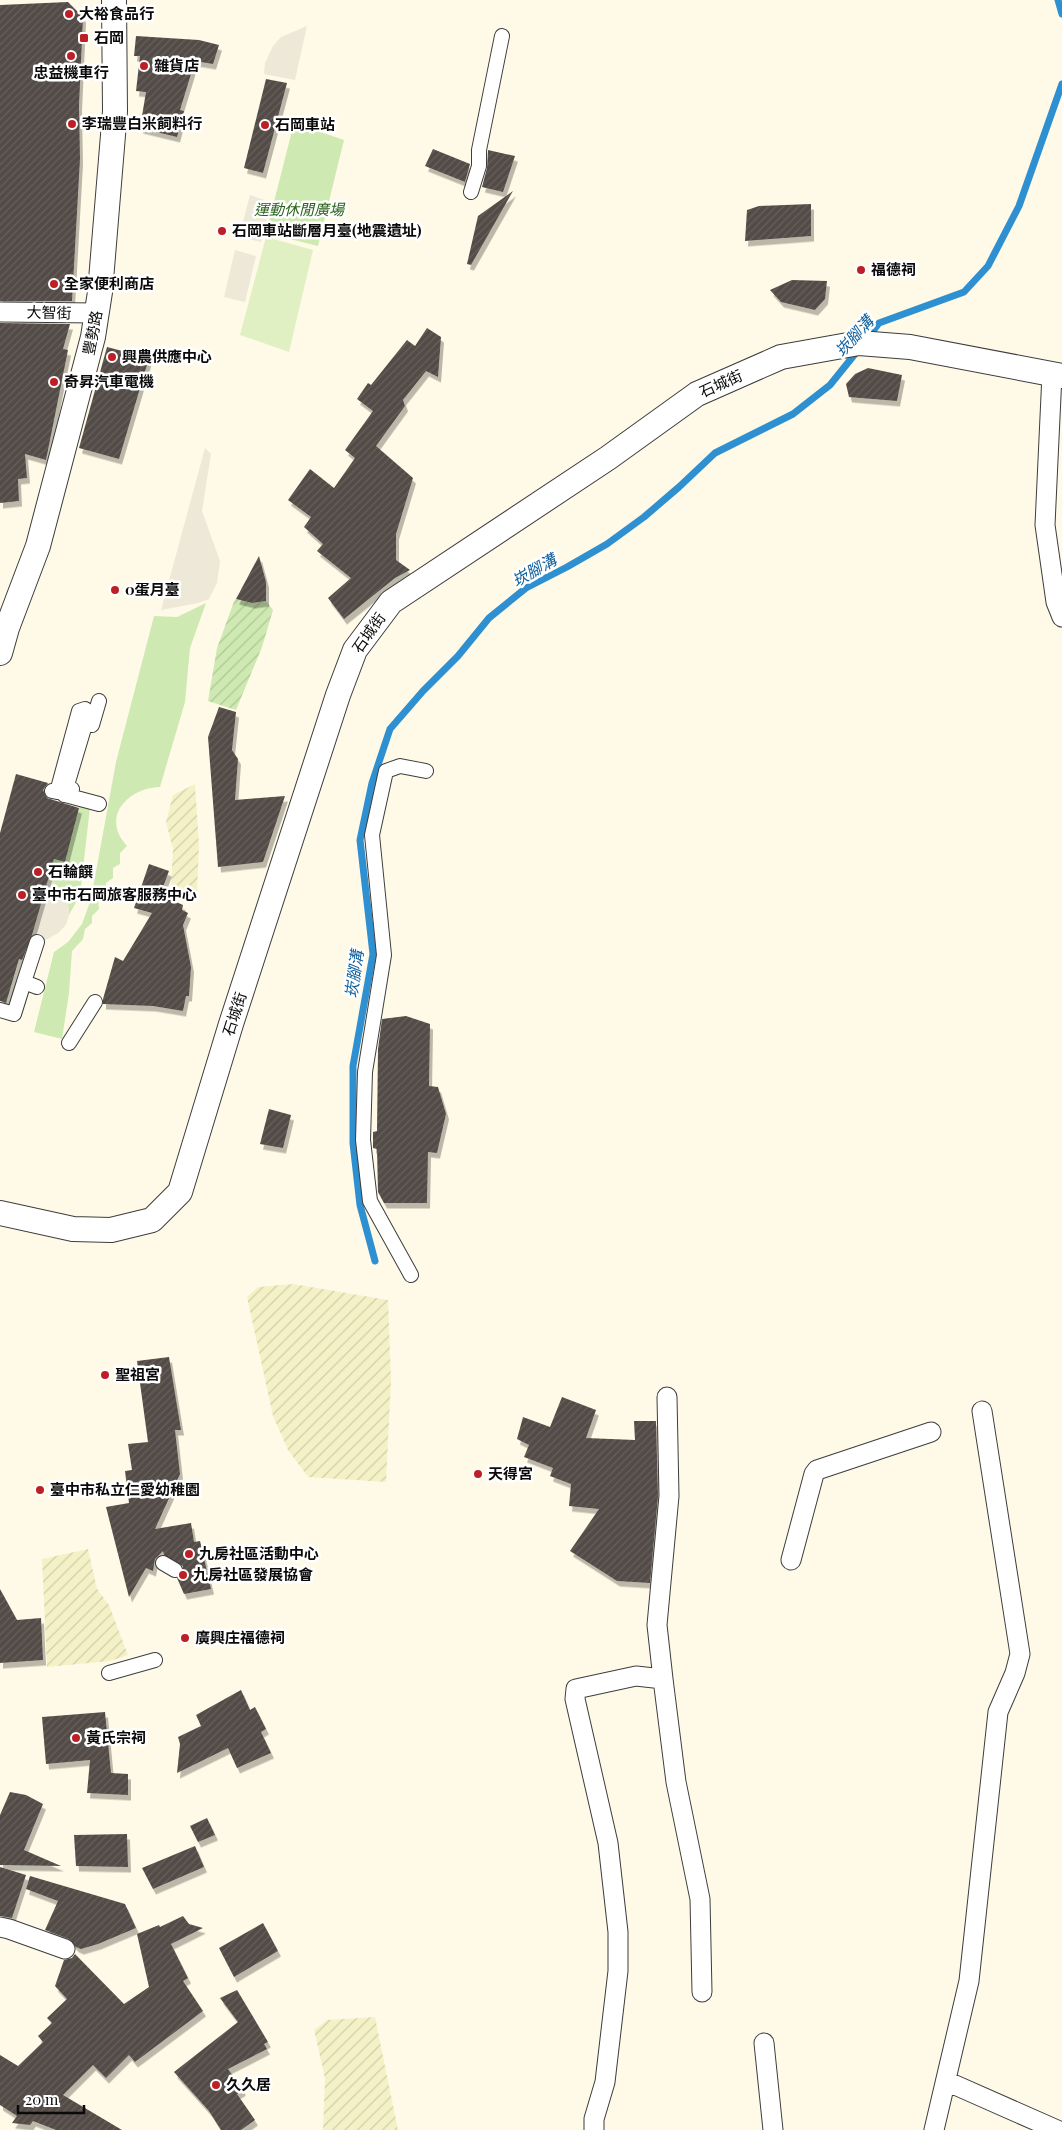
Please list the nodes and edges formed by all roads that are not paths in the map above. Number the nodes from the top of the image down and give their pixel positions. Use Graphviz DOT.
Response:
graph roads {
  1 [pos="114,0"];
  2 [pos="502,36"];
  3 [pos="471,192"];
  4 [pos="0,312"];
  5 [pos="97,313"];
  6 [pos="1057,375"];
  7 [pos="1062,617"];
  8 [pos="0,653"];
  9 [pos="100,701"];
  10 [pos="426,771"];
  11 [pos="52,791"];
  12 [pos="69,796"];
  13 [pos="99,804"];
  14 [pos="36,942"];
  15 [pos="96,1002"];
  16 [pos="0,1010"];
  17 [pos="69,1043"];
  18 [pos="0,1213"];
  19 [pos="411,1275"];
  20 [pos="667,1397"];
  21 [pos="982,1411"];
  22 [pos="931,1432"];
  23 [pos="791,1560"];
  24 [pos="155,1660"];
  25 [pos="109,1673"];
  26 [pos="663,1679"];
  27 [pos="0,1927"];
  28 [pos="65,1949"];
  29 [pos="702,1992"];
  30 [pos="764,2044"];
  31 [pos="946,2081"];
  32 [pos="594,2130"];
  33 [pos="773,2130"];
  34 [pos="934,2130"];
  35 [pos="1057,2130"];
  1 -- 5 [label="street, 豐勢路"];
  2 -- 3 [label="street"];
  4 -- 5 [label="street, 大智街"];
  5 -- 8 [label="street, 豐勢路"];
  6 -- 7 [label="street"];
  6 -- 18 [label="street, 石城街"];
  9 -- 12 [label="street"];
  10 -- 19 [label="street"];
  11 -- 12 [label="street"];
  12 -- 13 [label="street"];
  14 -- 16 [label="street"];
  15 -- 17 [label="street"];
  20 -- 26 [label="street"];
  21 -- 31 [label="street"];
  22 -- 23 [label="street"];
  24 -- 25 [label="street"];
  26 -- 29 [label="street"];
  26 -- 32 [label="street"];
  27 -- 28 [label="street"];
  30 -- 33 [label="street"];
  31 -- 34 [label="street"];
  31 -- 35 [label="street"];
}
